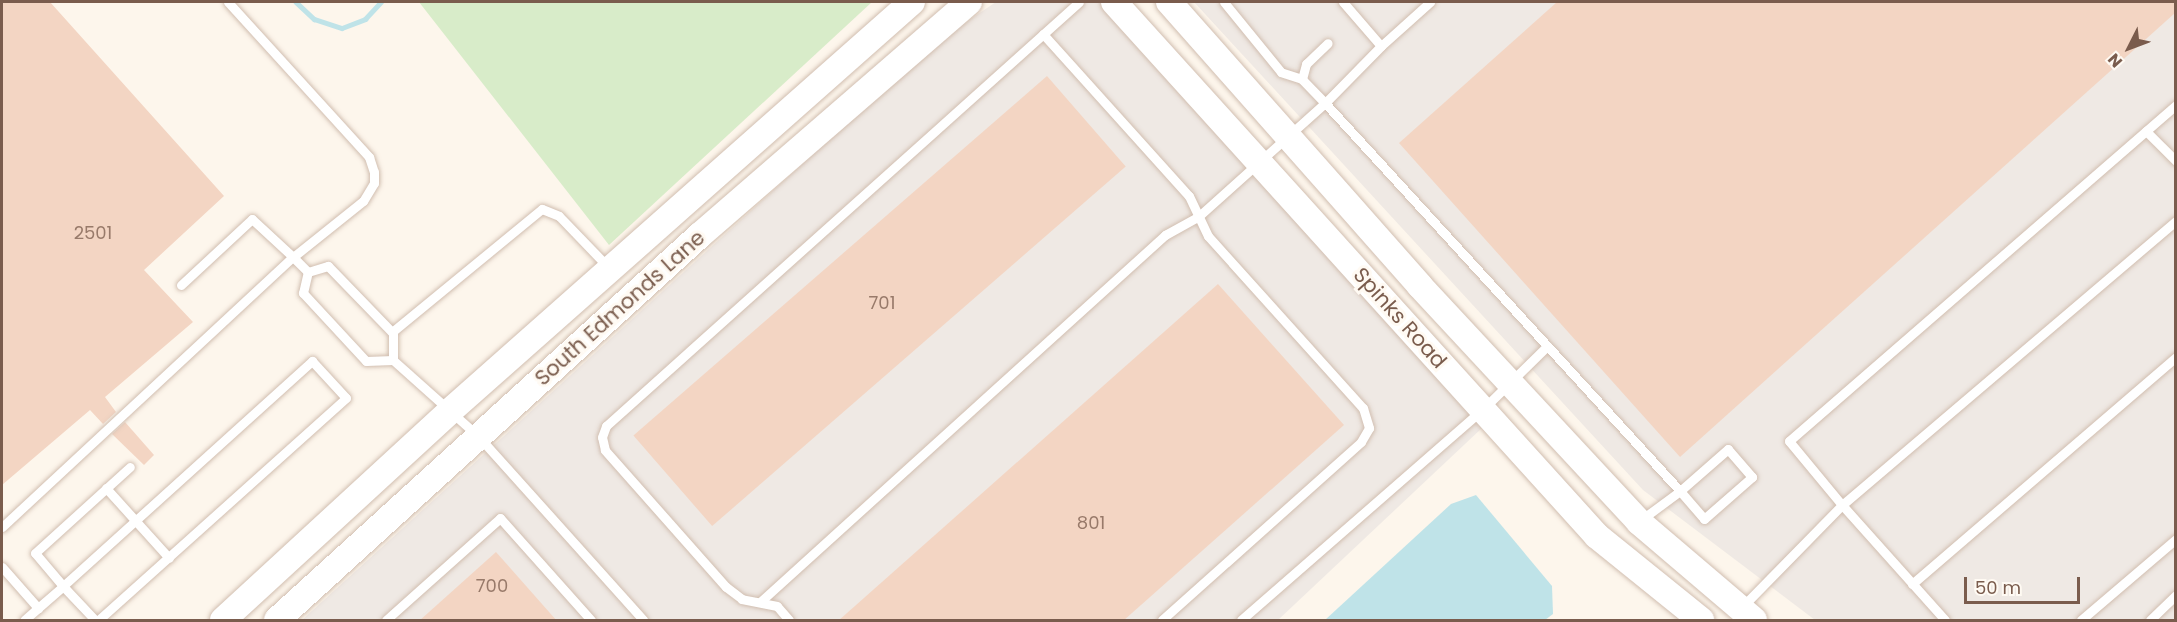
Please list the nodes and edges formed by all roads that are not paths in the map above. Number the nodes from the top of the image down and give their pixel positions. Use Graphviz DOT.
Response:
graph roads {
  1 [pos="228,2"];
  2 [pos="912,2"];
  3 [pos="969,2"];
  4 [pos="1079,2"];
  5 [pos="1114,2"];
  6 [pos="1169,2"];
  7 [pos="1224,2"];
  8 [pos="1343,2"];
  9 [pos="1430,2"];
  10 [pos="1043,34"];
  11 [pos="1328,43"];
  12 [pos="1381,46"];
  13 [pos="1302,79"];
  14 [pos="1325,103"];
  15 [pos="2175,105"];
  16 [pos="2146,130"];
  17 [pos="1287,135"];
  18 [pos="2175,161"];
  19 [pos="1259,162"];
  20 [pos="1199,216"];
  21 [pos="2175,221"];
  22 [pos="293,257"];
  23 [pos="308,272"];
  24 [pos="600,277"];
  25 [pos="181,285"];
  26 [pos="609,319"];
  27 [pos="392,332"];
  28 [pos="1547,346"];
  29 [pos="2175,357"];
  30 [pos="393,360"];
  31 [pos="1510,383"];
  32 [pos="1483,408"];
  33 [pos="450,411"];
  34 [pos="479,437"];
  35 [pos="130,467"];
  36 [pos="106,488"];
  37 [pos="1680,491"];
  38 [pos="1842,505"];
  39 [pos="135,520"];
  40 [pos="1639,522"];
  41 [pos="2,526"];
  42 [pos="2175,539"];
  43 [pos="169,558"];
  44 [pos="2,567"];
  45 [pos="1912,584"];
  46 [pos="63,586"];
  47 [pos="2175,596"];
  48 [pos="760,602"];
  49 [pos="38,608"];
  50 [pos="1742,617"];
  51 [pos="1168,618"];
  52 [pos="24,621"];
  53 [pos="97,621"];
  54 [pos="223,621"];
  55 [pos="277,621"];
  56 [pos="386,621"];
  57 [pos="591,621"];
  58 [pos="643,621"];
  59 [pos="789,621"];
  60 [pos="1241,621"];
  61 [pos="1701,621"];
  62 [pos="1945,621"];
  63 [pos="2081,621"];
  64 [pos="2150,621"];
  1 -- 22 [label="lane"];
  2 -- 24 [label="main road, South Edmonds Lane"];
  3 -- 26 [label="main road, South Edmonds Lane"];
  4 -- 10 [label="lane"];
  5 -- 19 [label="main road, Spinks Road"];
  6 -- 17 [label="main road, Spinks Road"];
  7 -- 13 [label="lane"];
  8 -- 12 [label="lane"];
  9 -- 12 [label="lane"];
  10 -- 20 [label="lane"];
  10 -- 48 [label="lane"];
  11 -- 13 [label="lane"];
  12 -- 14 [label="lane"];
  13 -- 14 [label="lane"];
  14 -- 17 [label="lane"];
  14 -- 28 [label="lane"];
  15 -- 16 [label="lane"];
  16 -- 18 [label="lane"];
  16 -- 38 [label="lane"];
  17 -- 19 [label="lane"];
  17 -- 31 [label="main road, Spinks Road"];
  19 -- 20 [label="lane"];
  19 -- 32 [label="main road, Spinks Road"];
  20 -- 48 [label="lane"];
  20 -- 51 [label="lane"];
  21 -- 38 [label="lane"];
  22 -- 23 [label="lane"];
  22 -- 25 [label="lane"];
  22 -- 41 [label="lane"];
  23 -- 27 [label="lane"];
  23 -- 30 [label="lane"];
  24 -- 26 [label="main road"];
  24 -- 27 [label="lane"];
  24 -- 33 [label="main road, South Edmonds Lane"];
  26 -- 34 [label="main road, South Edmonds Lane"];
  27 -- 30 [label="lane"];
  28 -- 31 [label="lane"];
  28 -- 37 [label="lane"];
  29 -- 45 [label="lane"];
  30 -- 33 [label="lane"];
  31 -- 32 [label="lane"];
  31 -- 40 [label="main road, Spinks Road"];
  32 -- 60 [label="lane"];
  32 -- 61 [label="main road, Spinks Road"];
  33 -- 34 [label="lane"];
  33 -- 54 [label="main road, South Edmonds Lane"];
  34 -- 55 [label="main road, South Edmonds Lane"];
  34 -- 58 [label="lane"];
  35 -- 36 [label="lane"];
  36 -- 39 [label="lane"];
  36 -- 46 [label="lane"];
  37 -- 37 [label="lane"];
  37 -- 40 [label="lane"];
  38 -- 45 [label="lane"];
  38 -- 50 [label="lane"];
  39 -- 43 [label="lane"];
  39 -- 43 [label="lane"];
  39 -- 46 [label="lane"];
  40 -- 50 [label="main road, Spinks Road"];
  42 -- 63 [label="lane"];
  43 -- 53 [label="lane"];
  44 -- 49 [label="lane"];
  45 -- 62 [label="lane"];
  46 -- 49 [label="lane"];
  46 -- 53 [label="lane"];
  47 -- 64 [label="lane"];
  48 -- 59 [label="lane"];
  49 -- 52 [label="lane"];
  56 -- 57 [label="lane"];
}
